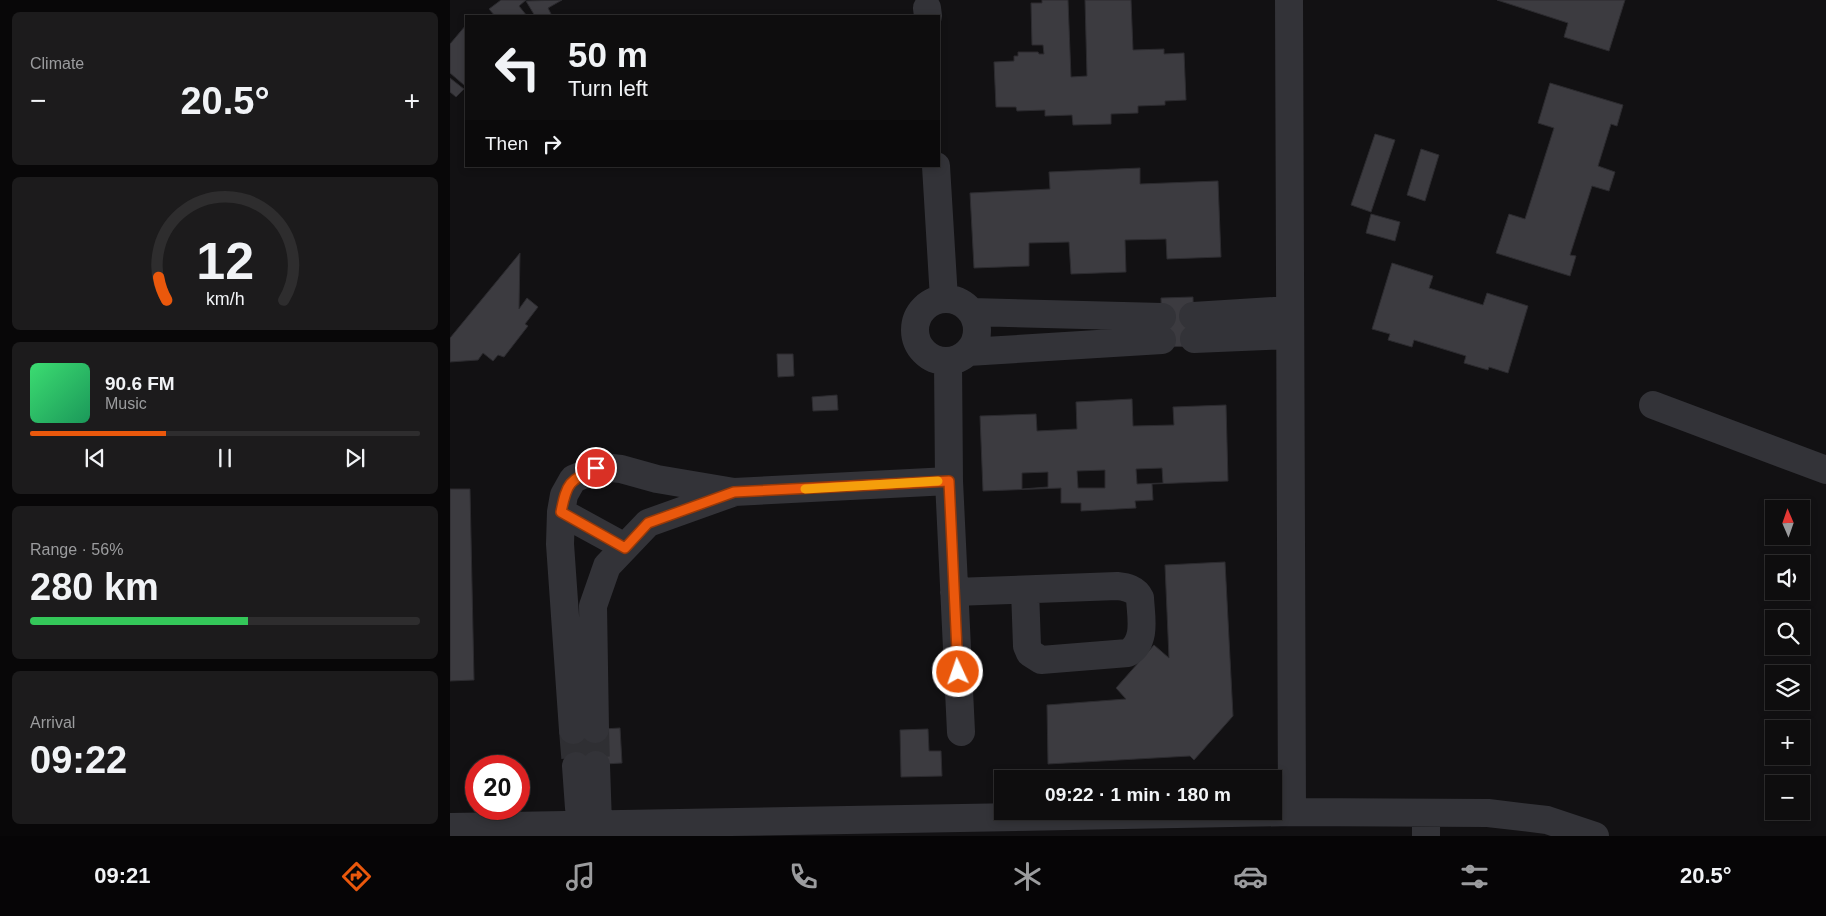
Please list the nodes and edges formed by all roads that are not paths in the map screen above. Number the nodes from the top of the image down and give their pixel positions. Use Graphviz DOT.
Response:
graph roads {
  1 [pos="1289,0"];
  2 [pos="936,167"];
  3 [pos="944,299"];
  4 [pos="972,312"];
  5 [pos="1290,323"];
  6 [pos="1194,327"];
  7 [pos="958,356"];
  8 [pos="1653,405"];
  9 [pos="1826,470"];
  10 [pos="949,481"];
  11 [pos="734,492"];
  12 [pos="561,512"];
  13 [pos="625,548"];
  14 [pos="1025,590"];
  15 [pos="954,592"];
  16 [pos="960,732"];
  17 [pos="586,765"];
  18 [pos="1292,812"];
  19 [pos="589,824"];
  20 [pos="1426,824"];
  21 [pos="1057,826"];
  22 [pos="450,827"];
  23 [pos="885,828"];
  24 [pos="660,829"];
  25 [pos="1595,836"];
  1 -- 5 [label="street"];
  2 -- 3 [label="street"];
  3 -- 4 [label="street"];
  3 -- 7 [label="street"];
  4 -- 7 [label="street"];
  4 -- 7 [label="street"];
  5 -- 6 [label="street"];
  5 -- 18 [label="street"];
  7 -- 10 [label="street"];
  8 -- 9 [label="street"];
  10 -- 11 [label="street"];
  10 -- 15 [label="street"];
  11 -- 12 [label="street"];
  11 -- 13 [label="street"];
  12 -- 13 [label="street"];
  12 -- 13 [label="street"];
  14 -- 15 [label="street"];
  15 -- 16 [label="street"];
  17 -- 19 [label="street"];
  18 -- 20 [label="street"];
  18 -- 21 [label="street"];
  19 -- 22 [label="street"];
  19 -- 24 [label="street"];
  20 -- 25 [label="street"];
  21 -- 23 [label="street"];
  23 -- 24 [label="street"];
}
